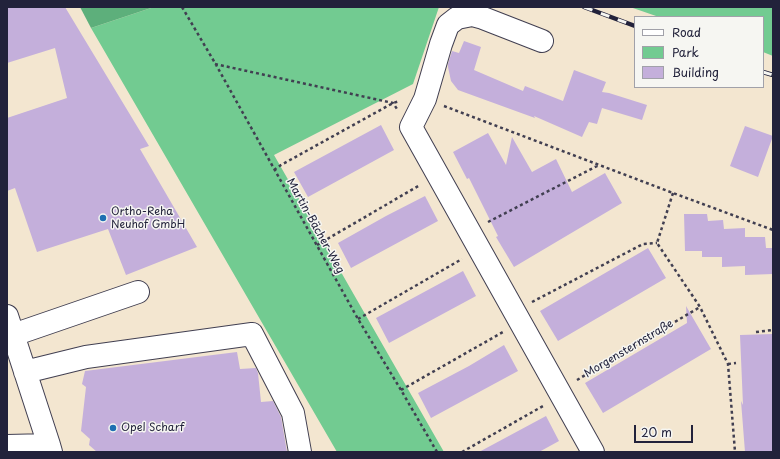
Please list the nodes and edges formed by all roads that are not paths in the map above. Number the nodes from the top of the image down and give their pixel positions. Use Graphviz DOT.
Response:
graph roads {
  1 [pos="542,41"];
  2 [pos="138,292"];
  3 [pos="10,325"];
  4 [pos="25,372"];
  5 [pos="7,446"];
  6 [pos="50,449"];
  7 [pos="300,452"];
  8 [pos="593,452"];
  1 -- 8 [label="street"];
  2 -- 3 [label="street"];
  3 -- 4 [label="street"];
  4 -- 6 [label="street"];
  4 -- 7 [label="street"];
  5 -- 6 [label="street"];
}
